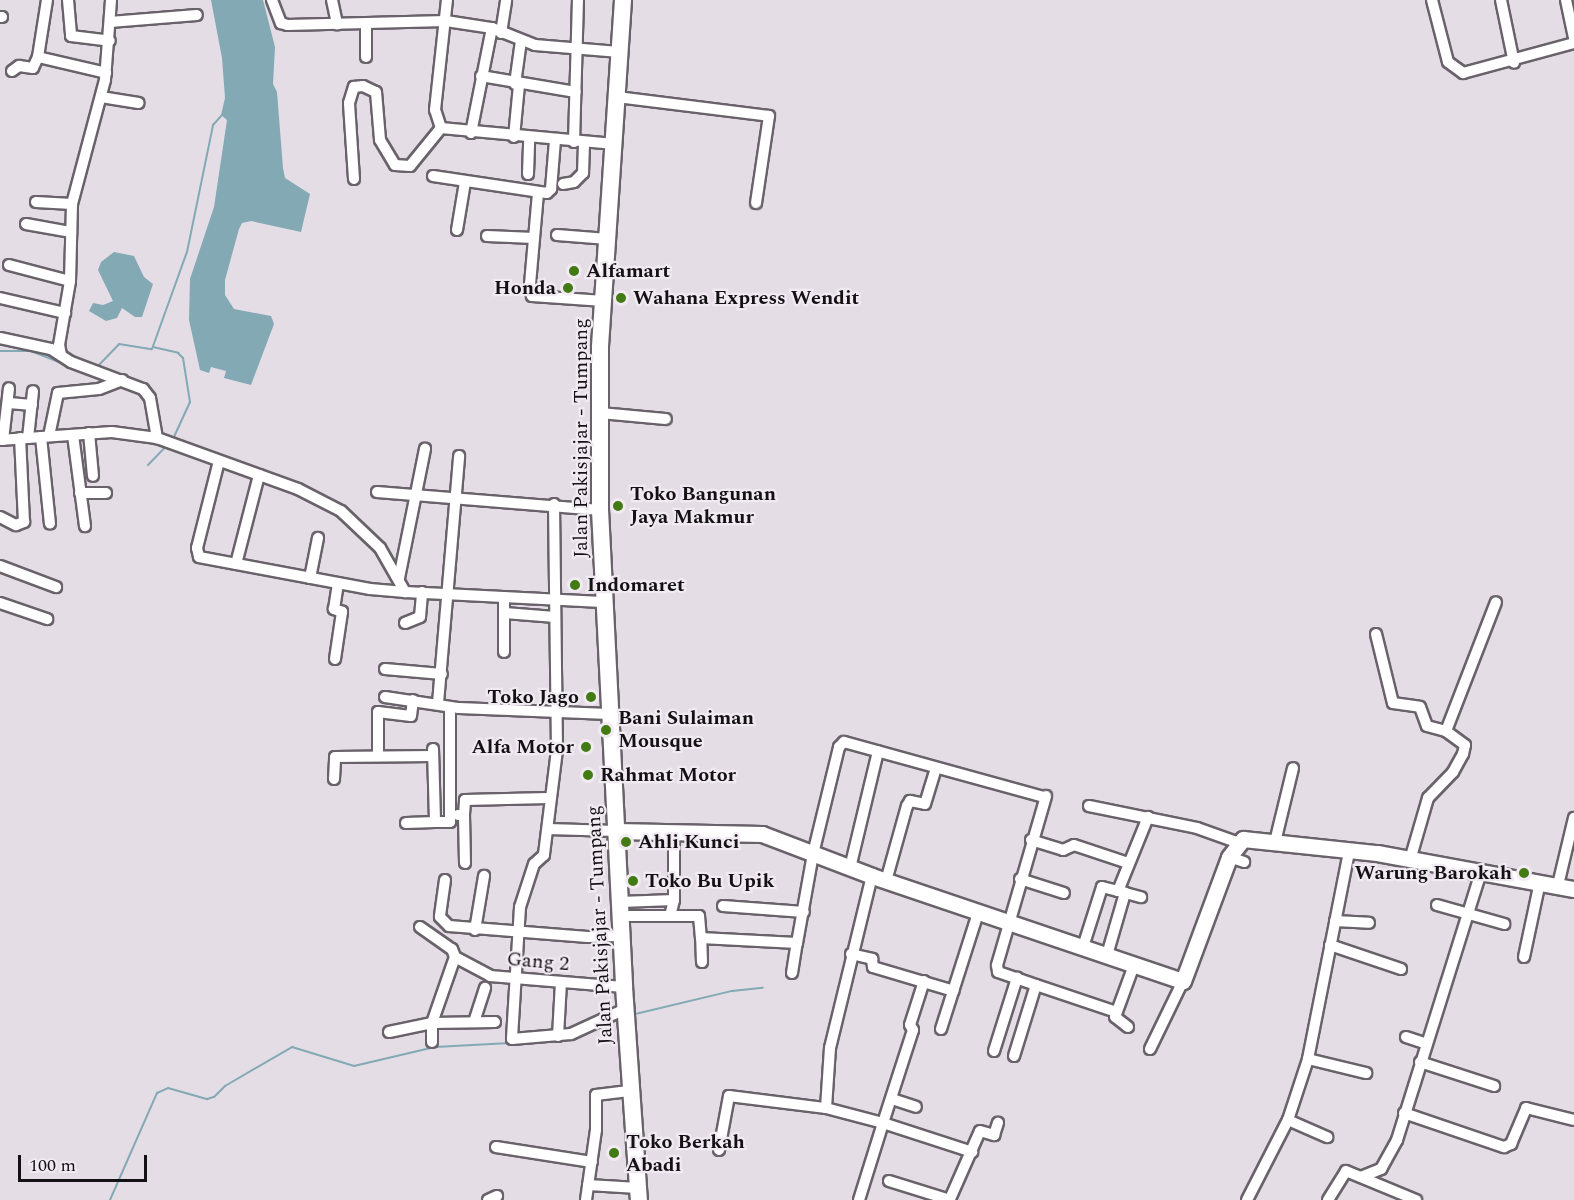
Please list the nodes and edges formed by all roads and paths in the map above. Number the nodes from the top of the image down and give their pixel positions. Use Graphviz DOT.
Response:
graph roads {
  1 [pos="47,0"];
  2 [pos="68,0"];
  3 [pos="111,0"];
  4 [pos="272,0"];
  5 [pos="332,0"];
  6 [pos="447,0"];
  7 [pos="506,0"];
  8 [pos="578,0"];
  9 [pos="623,0"];
  10 [pos="1432,0"];
  11 [pos="1501,0"];
  12 [pos="1566,0"];
  13 [pos="197,15"];
  14 [pos="446,21"];
  15 [pos="110,22"];
  16 [pos="337,24"];
  17 [pos="366,24"];
  18 [pos="496,30"];
  19 [pos="1574,39"];
  20 [pos="110,41"];
  21 [pos="521,41"];
  22 [pos="1574,44"];
  23 [pos="577,48"];
  24 [pos="620,52"];
  25 [pos="38,57"];
  26 [pos="366,57"];
  27 [pos="1514,63"];
  28 [pos="12,71"];
  29 [pos="106,73"];
  30 [pos="481,76"];
  31 [pos="517,85"];
  32 [pos="576,92"];
  33 [pos="101,97"];
  34 [pos="617,97"];
  35 [pos="139,103"];
  36 [pos="441,128"];
  37 [pos="471,133"];
  38 [pos="514,137"];
  39 [pos="529,138"];
  40 [pos="555,140"];
  41 [pos="579,142"];
  42 [pos="614,144"];
  43 [pos="528,174"];
  44 [pos="433,176"];
  45 [pos="354,179"];
  46 [pos="465,182"];
  47 [pos="562,184"];
  48 [pos="538,193"];
  49 [pos="36,202"];
  50 [pos="756,203"];
  51 [pos="72,204"];
  52 [pos="26,224"];
  53 [pos="457,230"];
  54 [pos="71,232"];
  55 [pos="487,236"];
  56 [pos="557,236"];
  57 [pos="534,238"];
  58 [pos="608,239"];
  59 [pos="9,265"];
  60 [pos="70,281"];
  61 [pos="0,298"];
  62 [pos="604,301"];
  63 [pos="65,313"];
  64 [pos="0,338"];
  65 [pos="61,355"];
  66 [pos="122,380"];
  67 [pos="9,388"];
  68 [pos="33,391"];
  69 [pos="9,403"];
  70 [pos="32,405"];
  71 [pos="600,412"];
  72 [pos="666,419"];
  73 [pos="89,433"];
  74 [pos="73,435"];
  75 [pos="45,437"];
  76 [pos="24,438"];
  77 [pos="2,440"];
  78 [pos="164,442"];
  79 [pos="425,449"];
  80 [pos="459,456"];
  81 [pos="219,461"];
  82 [pos="259,475"];
  83 [pos="93,476"];
  84 [pos="377,492"];
  85 [pos="106,493"];
  86 [pos="80,494"];
  87 [pos="415,496"];
  88 [pos="453,500"];
  89 [pos="554,504"];
  90 [pos="600,510"];
  91 [pos="0,517"];
  92 [pos="50,524"];
  93 [pos="85,526"];
  94 [pos="318,538"];
  95 [pos="236,564"];
  96 [pos="0,566"];
  97 [pos="310,578"];
  98 [pos="399,578"];
  99 [pos="339,583"];
  100 [pos="56,587"];
  101 [pos="405,592"];
  102 [pos="422,592"];
  103 [pos="446,592"];
  104 [pos="504,597"];
  105 [pos="555,601"];
  106 [pos="1496,602"];
  107 [pos="0,603"];
  108 [pos="602,603"];
  109 [pos="505,614"];
  110 [pos="555,617"];
  111 [pos="47,620"];
  112 [pos="405,623"];
  113 [pos="1376,634"];
  114 [pos="504,652"];
  115 [pos="335,659"];
  116 [pos="385,669"];
  117 [pos="442,674"];
  118 [pos="385,697"];
  119 [pos="413,700"];
  120 [pos="438,703"];
  121 [pos="450,707"];
  122 [pos="558,714"];
  123 [pos="609,714"];
  124 [pos="1446,731"];
  125 [pos="878,751"];
  126 [pos="378,756"];
  127 [pos="1293,768"];
  128 [pos="936,769"];
  129 [pos="334,778"];
  130 [pos="548,798"];
  131 [pos="1089,806"];
  132 [pos="452,815"];
  133 [pos="465,815"];
  134 [pos="1148,817"];
  135 [pos="1574,818"];
  136 [pos="435,822"];
  137 [pos="406,823"];
  138 [pos="548,829"];
  139 [pos="616,831"];
  140 [pos="674,833"];
  141 [pos="1031,840"];
  142 [pos="1275,842"];
  143 [pos="1236,843"];
  144 [pos="813,854"];
  145 [pos="1348,857"];
  146 [pos="1410,860"];
  147 [pos="465,863"];
  148 [pos="1128,863"];
  149 [pos="850,868"];
  150 [pos="1480,875"];
  151 [pos="484,876"];
  152 [pos="879,878"];
  153 [pos="1020,879"];
  154 [pos="445,880"];
  155 [pos="1540,882"];
  156 [pos="1558,885"];
  157 [pos="1574,889"];
  158 [pos="1121,892"];
  159 [pos="1064,893"];
  160 [pos="1141,897"];
  161 [pos="674,900"];
  162 [pos="1437,905"];
  163 [pos="723,906"];
  164 [pos="620,909"];
  165 [pos="804,912"];
  166 [pos="978,913"];
  167 [pos="1469,914"];
  168 [pos="670,916"];
  169 [pos="1335,921"];
  170 [pos="1010,922"];
  171 [pos="1369,923"];
  172 [pos="1504,924"];
  173 [pos="420,927"];
  174 [pos="475,930"];
  175 [pos="518,933"];
  176 [pos="622,936"];
  177 [pos="701,938"];
  178 [pos="797,943"];
  179 [pos="1330,945"];
  180 [pos="1083,946"];
  181 [pos="850,954"];
  182 [pos="1107,955"];
  183 [pos="455,957"];
  184 [pos="1524,957"];
  185 [pos="702,962"];
  186 [pos="1134,965"];
  187 [pos="1401,969"];
  188 [pos="792,973"];
  189 [pos="1017,978"];
  190 [pos="516,980"];
  191 [pos="924,981"];
  192 [pos="1183,981"];
  193 [pos="561,983"];
  194 [pos="1036,985"];
  195 [pos="624,987"];
  196 [pos="485,988"];
  197 [pos="954,991"];
  198 [pos="1116,1012"];
  199 [pos="625,1014"];
  200 [pos="474,1022"];
  201 [pos="495,1022"];
  202 [pos="432,1023"];
  203 [pos="1128,1027"];
  204 [pos="941,1029"];
  205 [pos="389,1032"];
  206 [pos="558,1036"];
  207 [pos="1406,1037"];
  208 [pos="432,1042"];
  209 [pos="1425,1043"];
  210 [pos="1150,1050"];
  211 [pos="994,1052"];
  212 [pos="1014,1056"];
  213 [pos="1308,1059"];
  214 [pos="1420,1062"];
  215 [pos="1366,1073"];
  216 [pos="1494,1086"];
  217 [pos="631,1091"];
  218 [pos="892,1099"];
  219 [pos="916,1107"];
  220 [pos="826,1108"];
  221 [pos="1404,1113"];
  222 [pos="1288,1120"];
  223 [pos="1574,1120"];
  224 [pos="883,1123"];
  225 [pos="998,1123"];
  226 [pos="1327,1137"];
  227 [pos="496,1147"];
  228 [pos="719,1150"];
  229 [pos="972,1152"];
  230 [pos="592,1162"];
  231 [pos="1361,1177"];
  232 [pos="889,1181"];
  233 [pos="588,1185"];
  234 [pos="639,1194"];
  235 [pos="950,1199"];
  236 [pos="586,1200"];
  237 [pos="859,1200"];
  238 [pos="1248,1200"];
  239 [pos="1328,1200"];
  240 [pos="1416,1200"];
  1 -- 25 [label="street"];
  2 -- 20 [label="street"];
  3 -- 15 [label="street"];
  4 -- 16 [label="street"];
  5 -- 16 [label="street"];
  6 -- 14 [label="street"];
  7 -- 18 [label="street"];
  8 -- 23 [label="street"];
  9 -- 24 [label="main road, Jalan Pakisjajar - Tumpang"];
  10 -- 27 [label="street"];
  11 -- 27 [label="street"];
  12 -- 19 [label="street"];
  13 -- 15 [label="street"];
  14 -- 17 [label="street"];
  14 -- 18 [label="street"];
  14 -- 36 [label="street"];
  15 -- 20 [label="street"];
  16 -- 17 [label="street"];
  17 -- 26 [label="street"];
  18 -- 21 [label="street"];
  18 -- 30 [label="street"];
  20 -- 29 [label="street"];
  21 -- 23 [label="street"];
  21 -- 31 [label="street"];
  22 -- 27 [label="street"];
  23 -- 24 [label="street"];
  23 -- 32 [label="street"];
  24 -- 34 [label="main road, Jalan Pakisjajar - Tumpang"];
  25 -- 28 [label="street"];
  25 -- 29 [label="street"];
  29 -- 33 [label="street"];
  30 -- 31 [label="street"];
  30 -- 37 [label="street"];
  31 -- 32 [label="street"];
  31 -- 38 [label="street"];
  32 -- 41 [label="street"];
  33 -- 35 [label="street"];
  33 -- 51 [label="street"];
  34 -- 42 [label="main road, Jalan Pakisjajar - Tumpang"];
  34 -- 50 [label="street"];
  36 -- 37 [label="street"];
  36 -- 45 [label="street"];
  37 -- 38 [label="street"];
  38 -- 39 [label="street"];
  39 -- 40 [label="street"];
  39 -- 43 [label="street"];
  40 -- 41 [label="street"];
  40 -- 48 [label="street"];
  41 -- 42 [label="street"];
  41 -- 47 [label="street"];
  42 -- 58 [label="main road, Jalan Pakisjajar - Tumpang"];
  44 -- 46 [label="street"];
  46 -- 48 [label="street"];
  46 -- 53 [label="street"];
  48 -- 57 [label="street"];
  49 -- 51 [label="street"];
  51 -- 54 [label="street"];
  52 -- 54 [label="street"];
  54 -- 60 [label="street"];
  55 -- 57 [label="street"];
  56 -- 58 [label="street"];
  57 -- 62 [label="street"];
  58 -- 62 [label="main road, Jalan Pakisjajar - Tumpang"];
  59 -- 60 [label="street"];
  60 -- 63 [label="street"];
  61 -- 63 [label="street"];
  62 -- 71 [label="main road, Jalan Pakisjajar - Tumpang"];
  63 -- 65 [label="street"];
  64 -- 65 [label="street"];
  65 -- 66 [label="street"];
  66 -- 75 [label="street"];
  66 -- 78 [label="street"];
  67 -- 69 [label="street"];
  68 -- 70 [label="street"];
  69 -- 70 [label="street"];
  69 -- 77 [label="street"];
  70 -- 76 [label="street"];
  71 -- 72 [label="street"];
  71 -- 90 [label="main road, Jalan Pakisjajar - Tumpang"];
  73 -- 74 [label="street"];
  73 -- 78 [label="street"];
  73 -- 83 [label="street"];
  74 -- 75 [label="street"];
  74 -- 86 [label="street"];
  75 -- 76 [label="street"];
  75 -- 92 [label="street"];
  76 -- 77 [label="street"];
  76 -- 91 [label="street"];
  78 -- 81 [label="street"];
  79 -- 87 [label="street"];
  80 -- 88 [label="street"];
  81 -- 82 [label="street"];
  81 -- 95 [label="street"];
  82 -- 95 [label="street"];
  82 -- 98 [label="street"];
  84 -- 87 [label="street"];
  85 -- 86 [label="street"];
  86 -- 93 [label="street"];
  87 -- 88 [label="street"];
  87 -- 98 [label="street"];
  88 -- 89 [label="street"];
  88 -- 103 [label="street"];
  89 -- 90 [label="street"];
  89 -- 105 [label="street"];
  90 -- 108 [label="main road, Jalan Pakisjajar - Tumpang"];
  94 -- 97 [label="street"];
  95 -- 97 [label="street"];
  96 -- 100 [label="street"];
  97 -- 99 [label="street"];
  98 -- 101 [label="street"];
  99 -- 101 [label="street"];
  99 -- 115 [label="street"];
  101 -- 102 [label="street"];
  102 -- 103 [label="street"];
  102 -- 112 [label="street"];
  103 -- 104 [label="street"];
  103 -- 117 [label="street"];
  104 -- 105 [label="street"];
  104 -- 109 [label="street"];
  105 -- 108 [label="street"];
  105 -- 110 [label="street"];
  106 -- 124 [label="street"];
  107 -- 111 [label="street"];
  108 -- 123 [label="main road, Jalan Pakisjajar - Tumpang"];
  109 -- 110 [label="street"];
  109 -- 114 [label="street"];
  110 -- 122 [label="street"];
  113 -- 124 [label="street"];
  116 -- 117 [label="street"];
  117 -- 120 [label="street"];
  118 -- 119 [label="street"];
  119 -- 120 [label="street"];
  119 -- 126 [label="street"];
  120 -- 121 [label="street"];
  121 -- 122 [label="street"];
  121 -- 132 [label="street"];
  122 -- 123 [label="street"];
  122 -- 130 [label="street"];
  123 -- 139 [label="main road, Jalan Pakisjajar - Tumpang"];
  124 -- 146 [label="street"];
  125 -- 128 [label="street"];
  125 -- 144 [label="street"];
  125 -- 149 [label="street"];
  126 -- 129 [label="street"];
  126 -- 136 [label="street"];
  127 -- 142 [label="street"];
  128 -- 141 [label="street"];
  128 -- 152 [label="street"];
  130 -- 133 [label="street"];
  130 -- 138 [label="street"];
  131 -- 134 [label="street"];
  132 -- 133 [label="street"];
  132 -- 136 [label="street"];
  133 -- 147 [label="street"];
  134 -- 143 [label="street"];
  134 -- 148 [label="street"];
  135 -- 156 [label="street"];
  136 -- 137 [label="street"];
  138 -- 139 [label="street"];
  138 -- 175 [label="street"];
  139 -- 140 [label="street"];
  139 -- 164 [label="main road, Jalan Pakisjajar - Tumpang"];
  140 -- 144 [label="street"];
  140 -- 161 [label="street"];
  141 -- 148 [label="street"];
  141 -- 153 [label="street"];
  142 -- 143 [label="street"];
  142 -- 145 [label="street"];
  143 -- 192 [label="street"];
  144 -- 149 [label="street"];
  144 -- 165 [label="street"];
  145 -- 146 [label="street"];
  145 -- 169 [label="street"];
  146 -- 150 [label="street"];
  148 -- 158 [label="street"];
  149 -- 152 [label="street"];
  150 -- 155 [label="street"];
  150 -- 167 [label="street"];
  151 -- 174 [label="street"];
  152 -- 166 [label="street"];
  152 -- 181 [label="street"];
  153 -- 159 [label="street"];
  153 -- 170 [label="street"];
  154 -- 174 [label="street"];
  155 -- 156 [label="street"];
  155 -- 184 [label="street"];
  156 -- 157 [label="street"];
  158 -- 160 [label="street"];
  158 -- 180 [label="street"];
  158 -- 182 [label="street"];
  161 -- 164 [label="street"];
  161 -- 168 [label="street"];
  162 -- 167 [label="street"];
  163 -- 165 [label="street"];
  164 -- 168 [label="street"];
  164 -- 176 [label="main road, Jalan Pakisjajar - Tumpang"];
  165 -- 178 [label="street"];
  166 -- 170 [label="street"];
  166 -- 197 [label="street"];
  167 -- 172 [label="street"];
  167 -- 209 [label="street"];
  168 -- 177 [label="street"];
  169 -- 171 [label="street"];
  169 -- 179 [label="street"];
  170 -- 180 [label="street"];
  170 -- 189 [label="street"];
  173 -- 183 [label="street, Gang 2"];
  174 -- 175 [label="street"];
  175 -- 176 [label="street"];
  175 -- 190 [label="street"];
  176 -- 195 [label="main road, Jalan Pakisjajar - Tumpang"];
  177 -- 178 [label="street"];
  177 -- 185 [label="street"];
  178 -- 188 [label="street"];
  179 -- 187 [label="street"];
  179 -- 213 [label="street"];
  180 -- 182 [label="street"];
  181 -- 191 [label="street"];
  181 -- 220 [label="street"];
  182 -- 186 [label="street"];
  183 -- 190 [label="street, Gang 2"];
  183 -- 202 [label="street"];
  186 -- 192 [label="street"];
  186 -- 198 [label="street"];
  189 -- 194 [label="street"];
  189 -- 211 [label="street"];
  190 -- 193 [label="street, Gang 2"];
  190 -- 206 [label="street"];
  191 -- 197 [label="street"];
  191 -- 218 [label="street"];
  192 -- 210 [label="street"];
  193 -- 195 [label="street, Gang 2"];
  193 -- 206 [label="street"];
  194 -- 198 [label="street"];
  194 -- 212 [label="street"];
  195 -- 199 [label="main road, Jalan Pakisjajar - Tumpang"];
  196 -- 200 [label="street"];
  197 -- 204 [label="street"];
  198 -- 203 [label="street"];
  199 -- 206 [label="street"];
  199 -- 217 [label="main road, Jalan Pakisjajar - Tumpang"];
  200 -- 201 [label="street"];
  200 -- 202 [label="street"];
  202 -- 205 [label="street"];
  202 -- 208 [label="street"];
  207 -- 209 [label="street"];
  209 -- 214 [label="street"];
  213 -- 215 [label="street"];
  213 -- 222 [label="street"];
  214 -- 216 [label="street"];
  214 -- 221 [label="street"];
  217 -- 230 [label="street"];
  217 -- 234 [label="main road, Jalan Pakisjajar - Tumpang"];
  218 -- 219 [label="street"];
  218 -- 224 [label="street"];
  220 -- 224 [label="street"];
  220 -- 228 [label="street"];
  221 -- 223 [label="street"];
  221 -- 231 [label="street"];
  222 -- 226 [label="street"];
  222 -- 238 [label="street"];
  224 -- 229 [label="street"];
  224 -- 237 [label="street"];
  225 -- 229 [label="street"];
  227 -- 230 [label="street"];
  229 -- 235 [label="street"];
  230 -- 233 [label="street"];
  231 -- 239 [label="street"];
  231 -- 240 [label="street"];
  232 -- 235 [label="street"];
  233 -- 234 [label="street"];
  233 -- 236 [label="street"];
}
